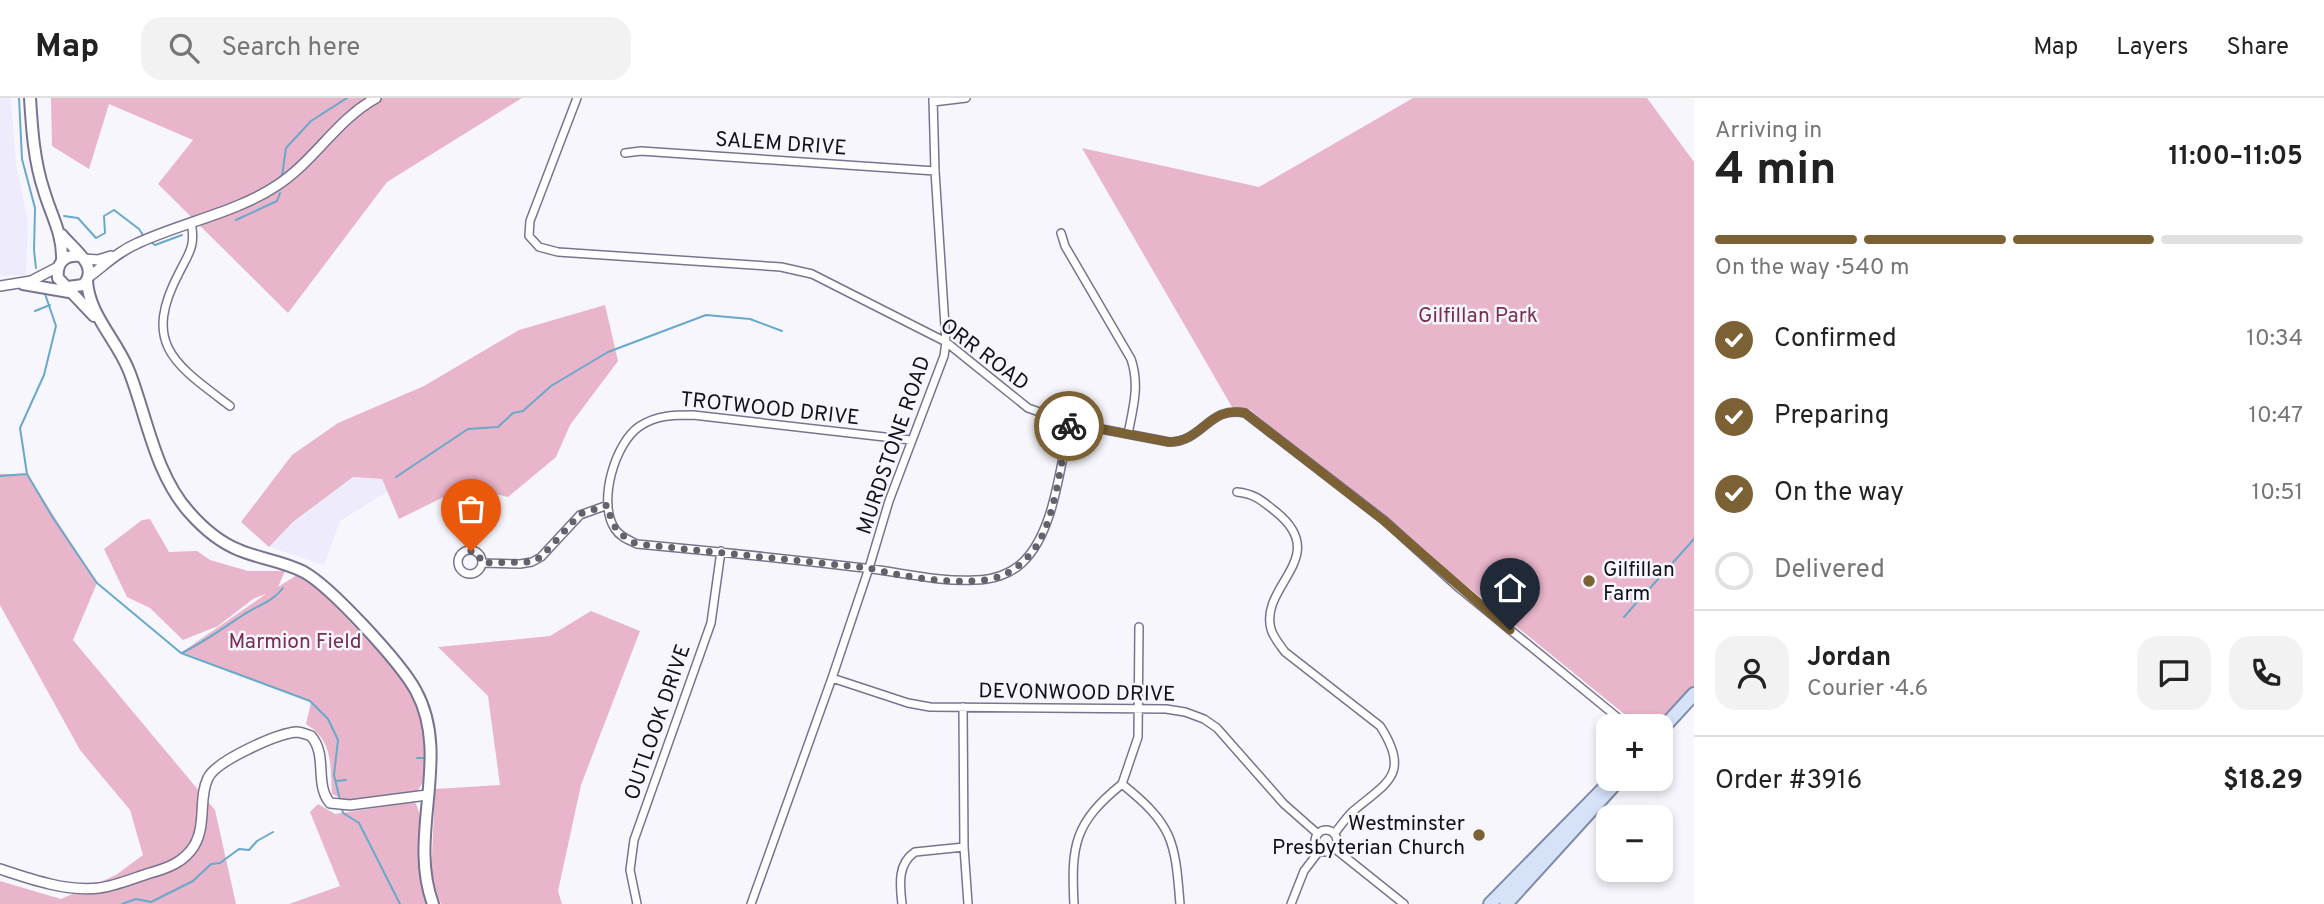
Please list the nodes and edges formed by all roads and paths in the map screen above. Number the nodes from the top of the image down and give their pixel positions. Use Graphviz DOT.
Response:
graph roads {
  1 [pos="30,98"];
  2 [pos="376,98"];
  3 [pos="577,98"];
  4 [pos="966,98"];
  5 [pos="933,100"];
  6 [pos="625,153"];
  7 [pos="935,171"];
  8 [pos="191,222"];
  9 [pos="60,233"];
  10 [pos="1061,233"];
  11 [pos="116,254"];
  12 [pos="82,258"];
  13 [pos="60,263"];
  14 [pos="88,279"];
  15 [pos="27,283"];
  16 [pos="0,286"];
  17 [pos="66,287"];
  18 [pos="103,325"];
  19 [pos="946,342"];
  20 [pos="230,406"];
  21 [pos="1070,423"];
  22 [pos="1128,435"];
  23 [pos="911,440"];
  24 [pos="1237,492"];
  25 [pos="608,505"];
  26 [pos="721,551"];
  27 [pos="482,563"];
  28 [pos="869,568"];
  29 [pos="1139,627"];
  30 [pos="832,678"];
  31 [pos="1694,694"];
  32 [pos="963,707"];
  33 [pos="1140,708"];
  34 [pos="1613,714"];
  35 [pos="1673,717"];
  36 [pos="1122,784"];
  37 [pos="1601,791"];
  38 [pos="1609,791"];
  39 [pos="427,794"];
  40 [pos="1318,834"];
  41 [pos="1334,834"];
  42 [pos="964,847"];
  43 [pos="1334,848"];
  44 [pos="1320,850"];
  45 [pos="0,869"];
  46 [pos="433,904"];
  47 [pos="637,904"];
  48 [pos="751,904"];
  49 [pos="902,904"];
  50 [pos="968,904"];
  51 [pos="1074,904"];
  52 [pos="1180,904"];
  53 [pos="1291,904"];
  54 [pos="1404,904"];
  55 [pos="1490,904"];
  56 [pos="1506,904"];
  1 -- 9 [label="main road"];
  2 -- 8 [label="street"];
  3 -- 19 [label="street, ORR ROAD"];
  4 -- 5 [label="street"];
  5 -- 7 [label="street, MURDSTONE ROAD"];
  6 -- 7 [label="street, SALEM DRIVE"];
  7 -- 19 [label="street, MURDSTONE ROAD"];
  8 -- 11 [label="street"];
  8 -- 20 [label="street"];
  9 -- 12 [label="main road"];
  9 -- 13 [label="main road"];
  10 -- 22 [label="street"];
  11 -- 12 [label="street"];
  11 -- 14 [label="street"];
  12 -- 13 [label="main road"];
  12 -- 14 [label="main road"];
  13 -- 15 [label="street"];
  13 -- 17 [label="main road"];
  14 -- 17 [label="main road"];
  14 -- 18 [label="main road"];
  15 -- 16 [label="street"];
  15 -- 17 [label="main road"];
  17 -- 18 [label="main road"];
  18 -- 39 [label="main road"];
  19 -- 21 [label="street, ORR ROAD"];
  19 -- 23 [label="street, MURDSTONE ROAD"];
  21 -- 22 [label="street, ORR ROAD"];
  21 -- 28 [label="street"];
  22 -- 34 [label="street, ORR ROAD"];
  23 -- 25 [label="street, TROTWOOD DRIVE"];
  23 -- 28 [label="street, MURDSTONE ROAD"];
  24 -- 41 [label="street"];
  25 -- 26 [label="street"];
  25 -- 27 [label="street"];
  26 -- 28 [label="street"];
  26 -- 47 [label="street, OUTLOOK DRIVE"];
  28 -- 30 [label="street, MURDSTONE ROAD"];
  29 -- 33 [label="street"];
  30 -- 32 [label="street, DEVONWOOD DRIVE"];
  30 -- 48 [label="street, MURDSTONE ROAD"];
  31 -- 35 [label="main road"];
  32 -- 33 [label="street, DEVONWOOD DRIVE"];
  32 -- 42 [label="street"];
  33 -- 36 [label="street"];
  33 -- 40 [label="street, DEVONWOOD DRIVE"];
  36 -- 51 [label="street"];
  36 -- 52 [label="street"];
  37 -- 55 [label="main road"];
  38 -- 56 [label="main road"];
  39 -- 45 [label="street"];
  39 -- 46 [label="main road"];
  40 -- 41 [label="street"];
  40 -- 44 [label="street"];
  41 -- 43 [label="street"];
  42 -- 49 [label="street"];
  42 -- 50 [label="street"];
  43 -- 44 [label="street"];
  43 -- 54 [label="street"];
  44 -- 53 [label="street"];
}
